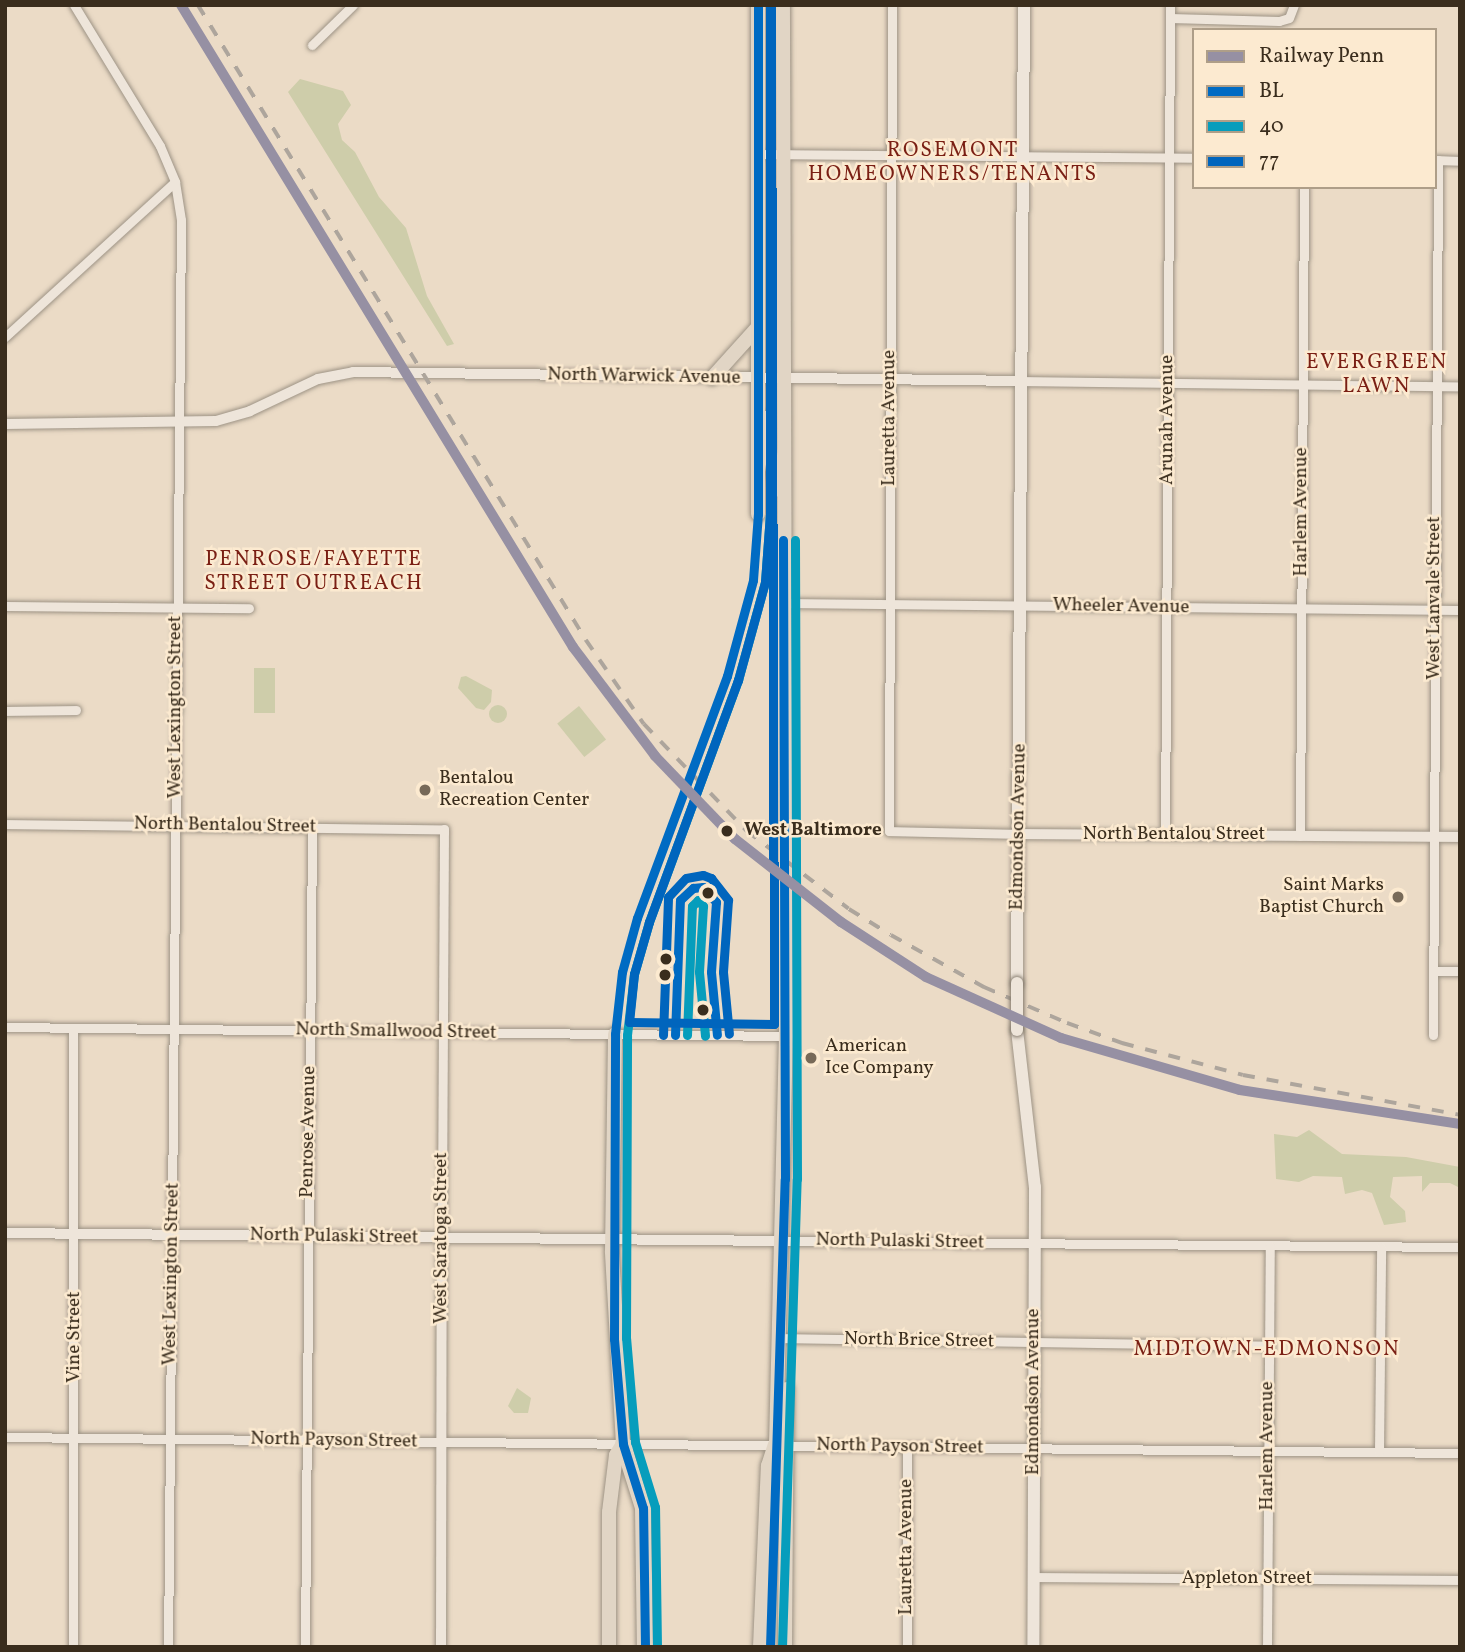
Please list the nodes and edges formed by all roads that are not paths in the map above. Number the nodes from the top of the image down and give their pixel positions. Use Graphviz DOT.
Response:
graph roads {
  1 [pos="74,5"];
  2 [pos="353,5"];
  3 [pos="758,5"];
  4 [pos="783,5"];
  5 [pos="892,5"];
  6 [pos="1024,5"];
  7 [pos="1170,5"];
  8 [pos="1294,5"];
  9 [pos="1170,18"];
  10 [pos="312,45"];
  11 [pos="758,154"];
  12 [pos="783,154"];
  13 [pos="892,155"];
  14 [pos="1023,156"];
  15 [pos="1170,158"];
  16 [pos="1192,158"];
  17 [pos="1437,160"];
  18 [pos="1460,160"];
  19 [pos="174,182"];
  20 [pos="1304,189"];
  21 [pos="1436,189"];
  22 [pos="758,327"];
  23 [pos="5,337"];
  24 [pos="712,378"];
  25 [pos="758,378"];
  26 [pos="783,378"];
  27 [pos="891,379"];
  28 [pos="1021,381"];
  29 [pos="1168,383"];
  30 [pos="1303,384"];
  31 [pos="1436,385"];
  32 [pos="1460,386"];
  33 [pos="5,424"];
  34 [pos="178,424"];
  35 [pos="783,498"];
  36 [pos="758,514"];
  37 [pos="783,603"];
  38 [pos="890,605"];
  39 [pos="5,606"];
  40 [pos="1021,606"];
  41 [pos="1167,607"];
  42 [pos="177,608"];
  43 [pos="249,608"];
  44 [pos="1301,609"];
  45 [pos="1435,610"];
  46 [pos="1460,610"];
  47 [pos="76,710"];
  48 [pos="5,711"];
  49 [pos="5,824"];
  50 [pos="175,826"];
  51 [pos="312,827"];
  52 [pos="444,829"];
  53 [pos="888,831"];
  54 [pos="1018,834"];
  55 [pos="1165,835"];
  56 [pos="1300,836"];
  57 [pos="1434,837"];
  58 [pos="1460,837"];
  59 [pos="1434,971"];
  60 [pos="1460,971"];
  61 [pos="5,1027"];
  62 [pos="73,1028"];
  63 [pos="174,1029"];
  64 [pos="310,1031"];
  65 [pos="443,1032"];
  66 [pos="615,1034"];
  67 [pos="1433,1035"];
  68 [pos="786,1036"];
  69 [pos="5,1233"];
  70 [pos="71,1234"];
  71 [pos="173,1235"];
  72 [pos="308,1237"];
  73 [pos="442,1238"];
  74 [pos="612,1240"];
  75 [pos="783,1241"];
  76 [pos="1035,1244"];
  77 [pos="1270,1245"];
  78 [pos="1381,1247"];
  79 [pos="1460,1247"];
  80 [pos="779,1338"];
  81 [pos="1034,1345"];
  82 [pos="1269,1346"];
  83 [pos="5,1437"];
  84 [pos="75,1438"];
  85 [pos="169,1439"];
  86 [pos="307,1440"];
  87 [pos="443,1442"];
  88 [pos="623,1444"];
  89 [pos="781,1445"];
  90 [pos="907,1447"];
  91 [pos="1034,1448"];
  92 [pos="1268,1451"];
  93 [pos="1379,1452"];
  94 [pos="1460,1453"];
  95 [pos="1033,1577"];
  96 [pos="1268,1579"];
  97 [pos="1460,1580"];
  98 [pos="74,1647"];
  99 [pos="167,1647"];
  100 [pos="305,1647"];
  101 [pos="441,1647"];
  102 [pos="609,1647"];
  103 [pos="645,1647"];
  104 [pos="761,1647"];
  105 [pos="770,1647"];
  106 [pos="785,1647"];
  107 [pos="907,1647"];
  108 [pos="1033,1647"];
  109 [pos="1267,1647"];
  1 -- 19 [label="street, West Lexington Street"];
  2 -- 10 [label="street"];
  3 -- 11 [label="main road"];
  4 -- 12 [label="main road"];
  5 -- 13 [label="street, Lauretta Avenue"];
  6 -- 14 [label="main road, Edmondson Avenue"];
  7 -- 9 [label="street, Arunah Avenue"];
  8 -- 9 [label="street"];
  9 -- 15 [label="street, Arunah Avenue"];
  11 -- 12 [label="street"];
  11 -- 22 [label="main road"];
  12 -- 13 [label="street"];
  12 -- 26 [label="main road"];
  13 -- 14 [label="street"];
  13 -- 27 [label="street, Lauretta Avenue"];
  14 -- 15 [label="street"];
  14 -- 28 [label="main road, Edmondson Avenue"];
  15 -- 16 [label="street"];
  15 -- 29 [label="street, Arunah Avenue"];
  17 -- 18 [label="street"];
  19 -- 23 [label="street"];
  19 -- 34 [label="street, West Lexington Street"];
  20 -- 30 [label="street, Harlem Avenue"];
  21 -- 31 [label="street, West Lanvale Street"];
  22 -- 24 [label="main road"];
  22 -- 25 [label="main road"];
  24 -- 25 [label="street, North Warwick Avenue"];
  24 -- 34 [label="street, North Warwick Avenue"];
  25 -- 26 [label="street, North Warwick Avenue"];
  25 -- 35 [label="main road"];
  25 -- 36 [label="main road"];
  26 -- 27 [label="street, North Warwick Avenue"];
  26 -- 35 [label="main road"];
  27 -- 28 [label="street, North Warwick Avenue"];
  27 -- 38 [label="street, Lauretta Avenue"];
  28 -- 29 [label="street, North Warwick Avenue"];
  28 -- 40 [label="main road, Edmondson Avenue"];
  29 -- 30 [label="street, North Warwick Avenue"];
  29 -- 41 [label="street, Arunah Avenue"];
  30 -- 31 [label="street, North Warwick Avenue"];
  30 -- 44 [label="street, Harlem Avenue"];
  31 -- 32 [label="street, North Warwick Avenue"];
  31 -- 45 [label="street, West Lanvale Street"];
  33 -- 34 [label="street, North Warwick Avenue"];
  34 -- 42 [label="street, West Lexington Street"];
  35 -- 37 [label="main road"];
  37 -- 38 [label="street, Wheeler Avenue"];
  37 -- 68 [label="main road"];
  38 -- 40 [label="street, Wheeler Avenue"];
  38 -- 53 [label="street, Lauretta Avenue"];
  39 -- 42 [label="street"];
  40 -- 41 [label="street, Wheeler Avenue"];
  40 -- 54 [label="main road, Edmondson Avenue"];
  41 -- 44 [label="street, Wheeler Avenue"];
  41 -- 55 [label="street, Arunah Avenue"];
  42 -- 43 [label="street"];
  42 -- 50 [label="street, West Lexington Street"];
  44 -- 45 [label="street, Wheeler Avenue"];
  44 -- 56 [label="street, Harlem Avenue"];
  45 -- 46 [label="street, Wheeler Avenue"];
  45 -- 57 [label="street, West Lanvale Street"];
  47 -- 48 [label="street"];
  49 -- 50 [label="street, North Bentalou Street"];
  50 -- 51 [label="street, North Bentalou Street"];
  50 -- 63 [label="street, West Lexington Street"];
  51 -- 52 [label="street, North Bentalou Street"];
  51 -- 64 [label="street, Penrose Avenue"];
  52 -- 65 [label="street, West Saratoga Street"];
  53 -- 54 [label="street, North Bentalou Street"];
  54 -- 55 [label="street, North Bentalou Street"];
  54 -- 76 [label="main road, Edmondson Avenue, bridge"];
  55 -- 56 [label="street, North Bentalou Street"];
  56 -- 57 [label="street, North Bentalou Street"];
  57 -- 58 [label="street, North Bentalou Street"];
  57 -- 59 [label="street, West Lanvale Street"];
  59 -- 60 [label="street"];
  59 -- 67 [label="street, West Lanvale Street"];
  61 -- 62 [label="street, North Smallwood Street"];
  62 -- 63 [label="street, North Smallwood Street"];
  62 -- 70 [label="street, Vine Street"];
  63 -- 64 [label="street, North Smallwood Street"];
  63 -- 71 [label="street, West Lexington Street"];
  64 -- 65 [label="street, North Smallwood Street"];
  64 -- 72 [label="street, Penrose Avenue"];
  65 -- 66 [label="street, North Smallwood Street"];
  65 -- 73 [label="street, West Saratoga Street"];
  66 -- 68 [label="street, North Smallwood Street"];
  66 -- 74 [label="main road"];
  68 -- 75 [label="main road"];
  69 -- 70 [label="street, North Pulaski Street"];
  70 -- 71 [label="street, North Pulaski Street"];
  70 -- 84 [label="street, Vine Street"];
  71 -- 72 [label="street, North Pulaski Street"];
  71 -- 85 [label="street, West Lexington Street"];
  72 -- 73 [label="street, North Pulaski Street"];
  72 -- 86 [label="street, Penrose Avenue"];
  73 -- 74 [label="street, North Pulaski Street"];
  73 -- 87 [label="street, West Saratoga Street"];
  74 -- 75 [label="street, North Pulaski Street"];
  74 -- 88 [label="main road"];
  75 -- 76 [label="street, North Pulaski Street"];
  75 -- 80 [label="main road"];
  76 -- 77 [label="street, North Pulaski Street"];
  76 -- 81 [label="main road, Edmondson Avenue"];
  77 -- 78 [label="street, North Pulaski Street"];
  77 -- 82 [label="street, Harlem Avenue"];
  78 -- 79 [label="street, North Pulaski Street"];
  78 -- 93 [label="street"];
  80 -- 81 [label="street, North Brice Street"];
  80 -- 89 [label="main road"];
  81 -- 82 [label="street, North Brice Street"];
  81 -- 91 [label="main road, Edmondson Avenue"];
  82 -- 92 [label="street, Harlem Avenue"];
  83 -- 84 [label="street, North Payson Street"];
  84 -- 85 [label="street, North Payson Street"];
  84 -- 98 [label="street, Vine Street"];
  85 -- 86 [label="street, North Payson Street"];
  85 -- 99 [label="street, West Lexington Street"];
  86 -- 87 [label="street, North Payson Street"];
  86 -- 100 [label="street, Penrose Avenue"];
  87 -- 88 [label="street, North Payson Street"];
  87 -- 101 [label="street, West Saratoga Street"];
  88 -- 89 [label="street, North Payson Street"];
  88 -- 102 [label="main road"];
  88 -- 103 [label="highway"];
  89 -- 90 [label="street, North Payson Street"];
  89 -- 104 [label="highway"];
  89 -- 105 [label="highway"];
  89 -- 106 [label="main road"];
  90 -- 91 [label="street, North Payson Street"];
  90 -- 107 [label="street, Lauretta Avenue"];
  91 -- 92 [label="street, North Payson Street"];
  91 -- 95 [label="main road, Edmondson Avenue"];
  92 -- 93 [label="street, North Payson Street"];
  92 -- 96 [label="street, Harlem Avenue"];
  93 -- 94 [label="street, North Payson Street"];
  95 -- 96 [label="street, Appleton Street"];
  95 -- 108 [label="main road, Edmondson Avenue"];
  96 -- 97 [label="street, Appleton Street"];
  96 -- 109 [label="street, Harlem Avenue"];
}
